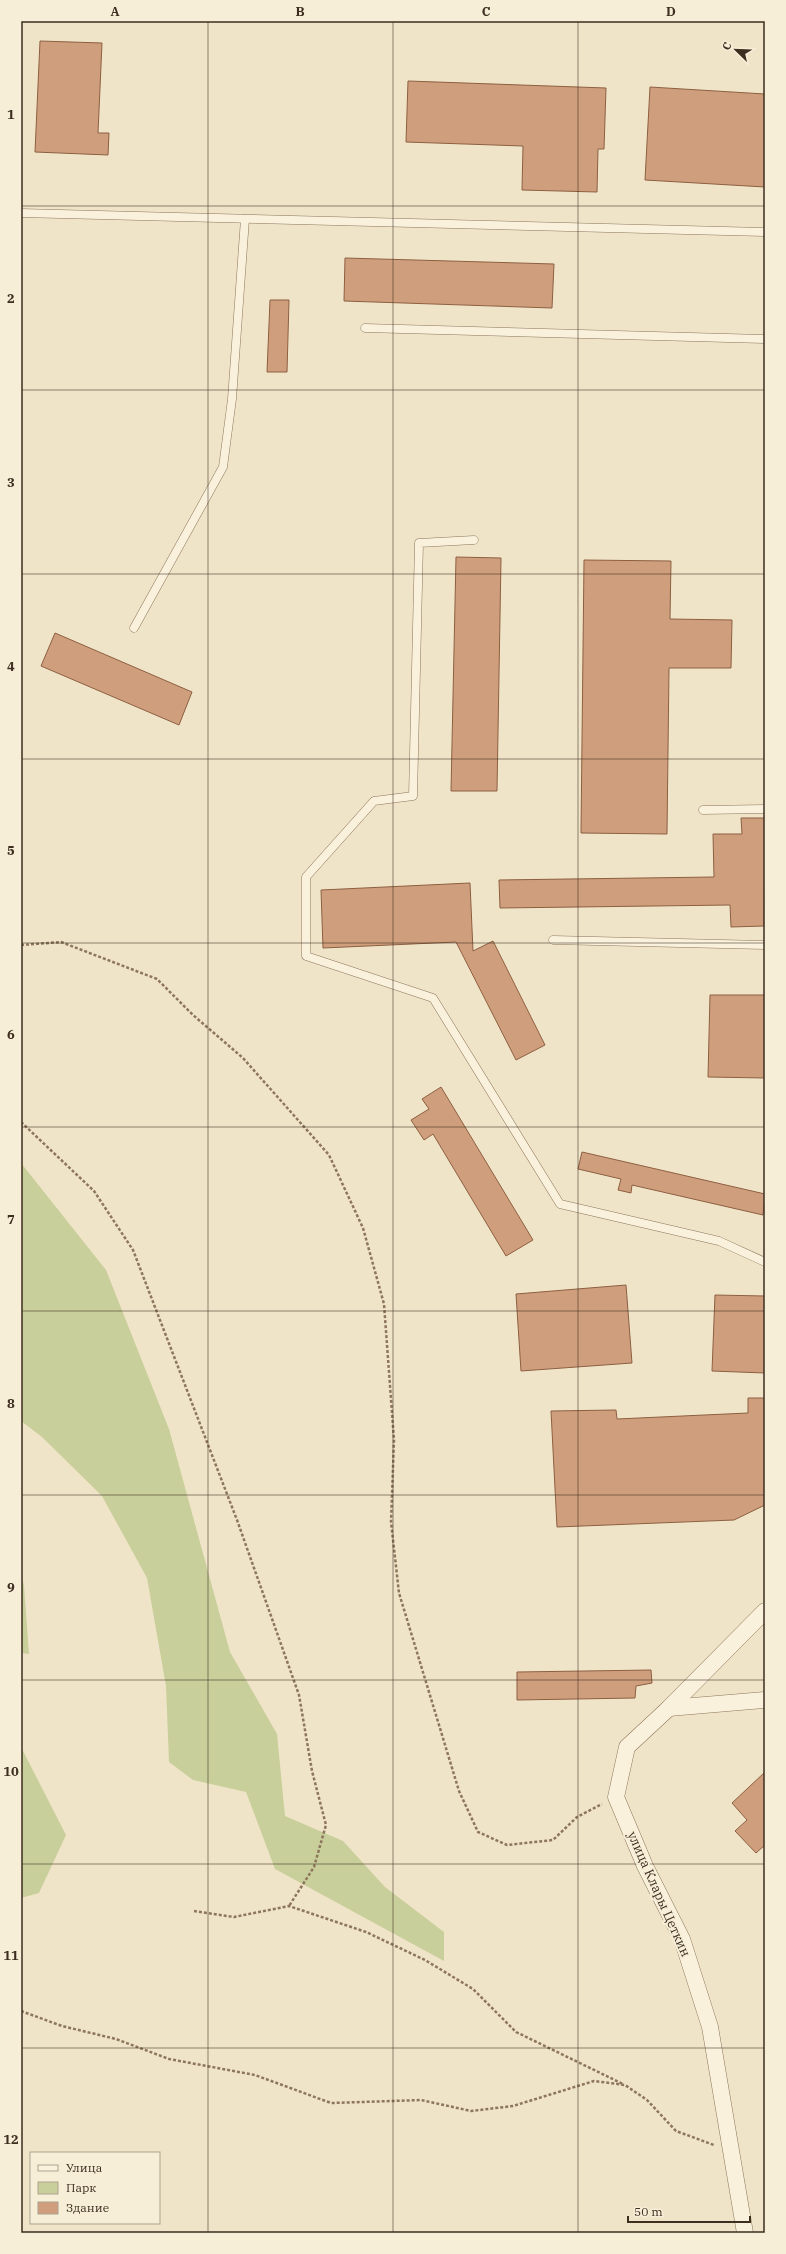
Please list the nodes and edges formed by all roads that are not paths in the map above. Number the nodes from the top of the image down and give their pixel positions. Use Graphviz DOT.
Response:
graph roads {
  1 [pos="21,213"];
  2 [pos="245,219"];
  3 [pos="765,232"];
  4 [pos="365,328"];
  5 [pos="765,339"];
  6 [pos="474,540"];
  7 [pos="134,628"];
  8 [pos="765,809"];
  9 [pos="703,810"];
  10 [pos="553,940"];
  11 [pos="765,945"];
  12 [pos="765,1262"];
  13 [pos="765,1611"];
  14 [pos="765,1700"];
  15 [pos="669,1708"];
  16 [pos="745,2233"];
  1 -- 2 [label="lane"];
  2 -- 3 [label="lane"];
  2 -- 7 [label="lane"];
  4 -- 5 [label="lane"];
  6 -- 12 [label="lane"];
  8 -- 9 [label="lane"];
  10 -- 11 [label="lane"];
  13 -- 15 [label="street"];
  14 -- 15 [label="street"];
  15 -- 16 [label="street, улица Клары Цеткин"];
}
